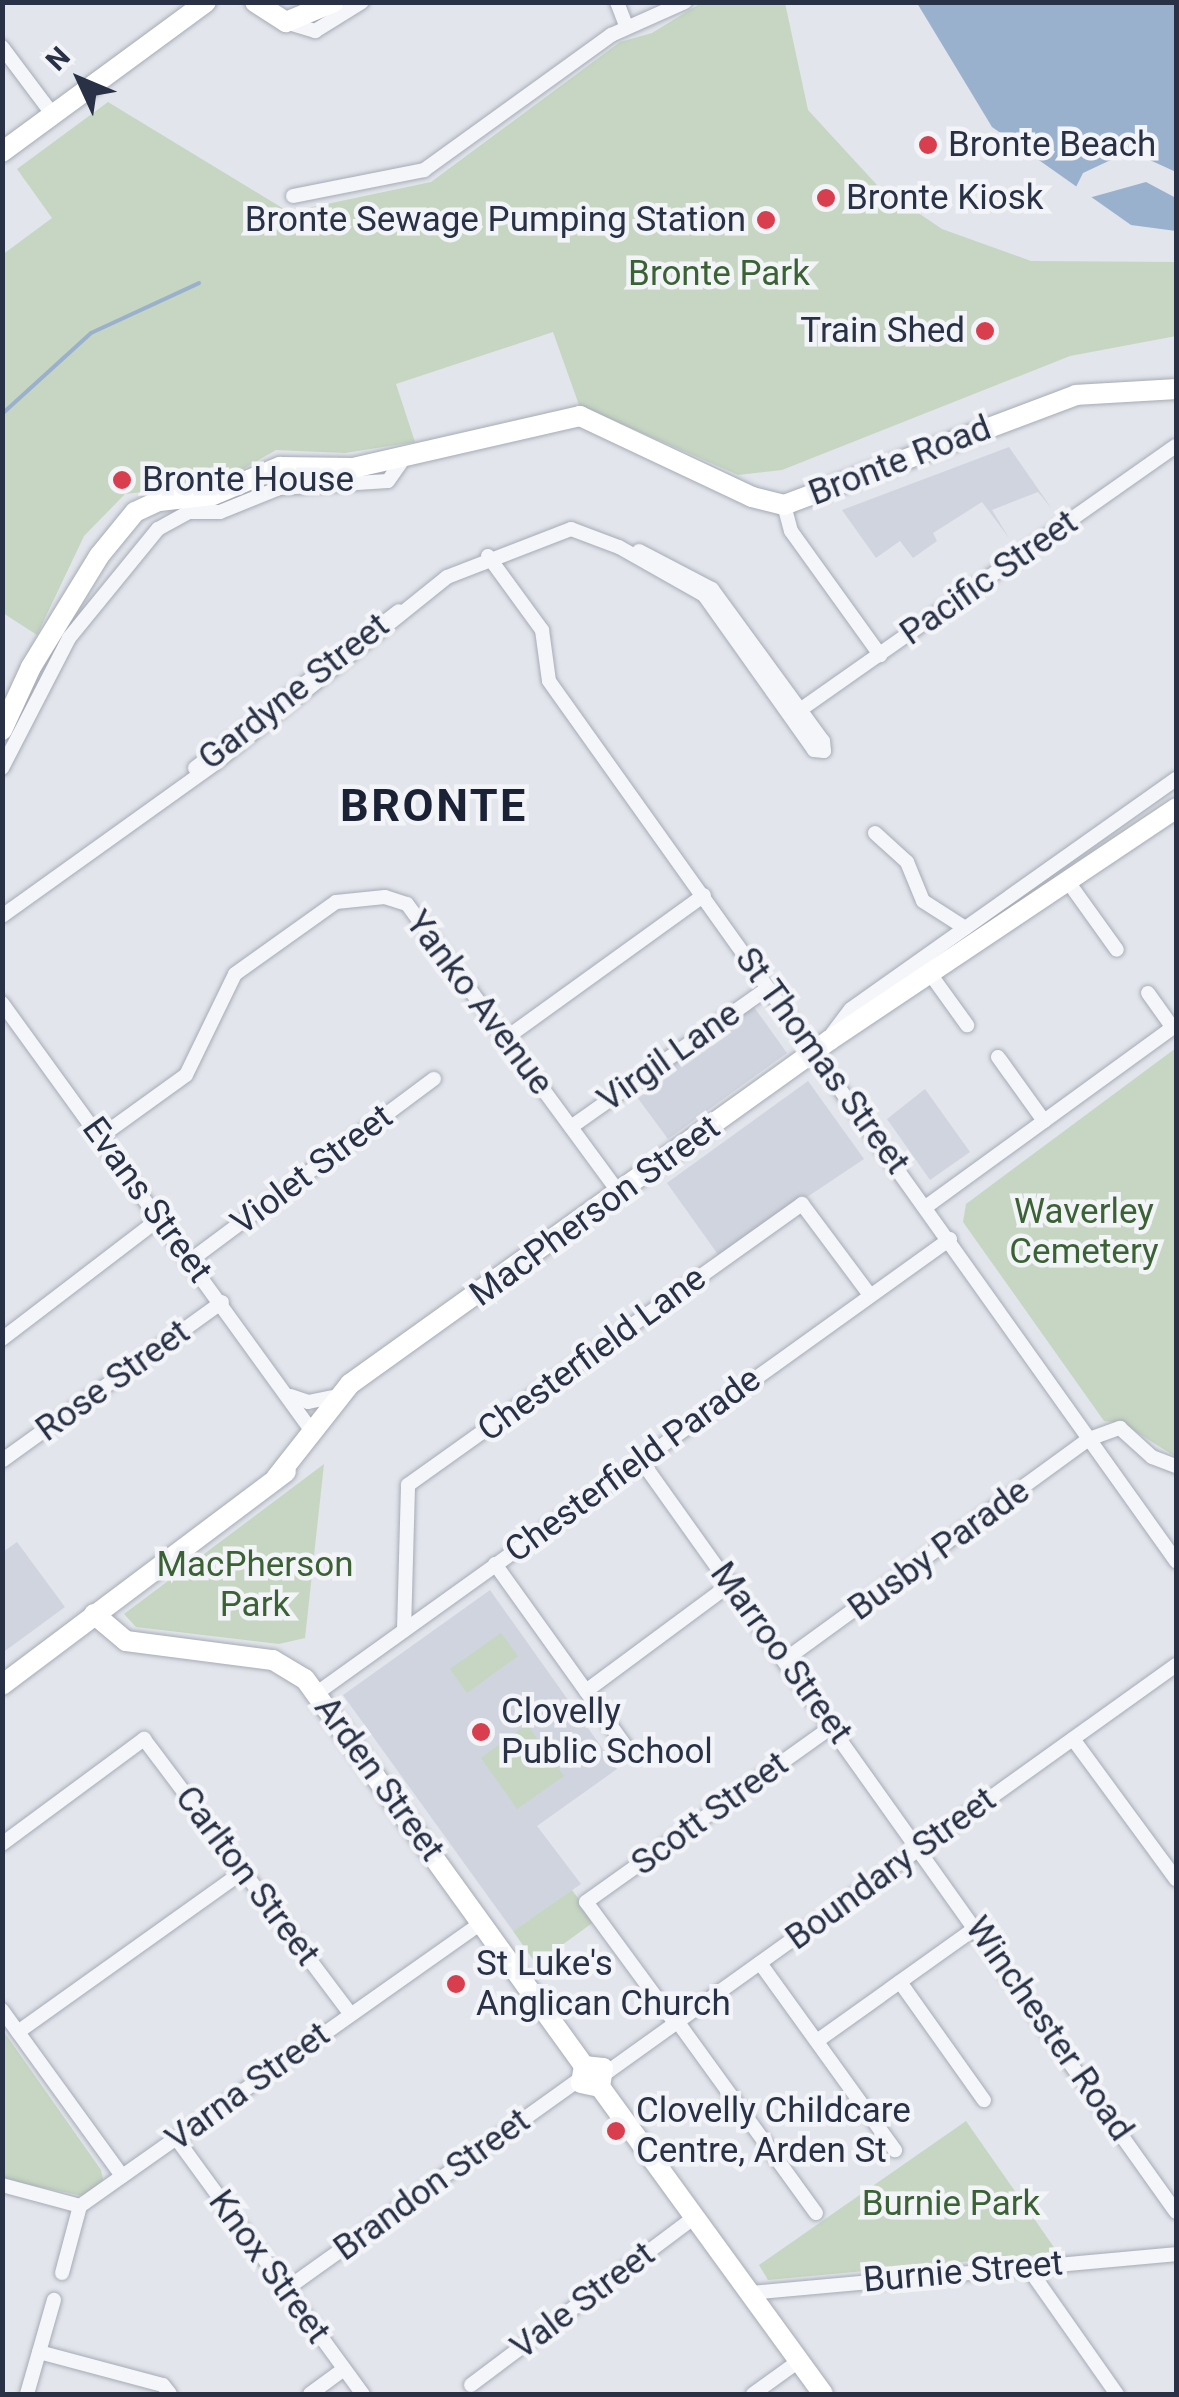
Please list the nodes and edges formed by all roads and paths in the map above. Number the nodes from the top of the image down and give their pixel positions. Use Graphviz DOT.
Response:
graph roads {
  1 [pos="206,2"];
  2 [pos="255,2"];
  3 [pos="334,2"];
  4 [pos="362,2"];
  5 [pos="617,2"];
  6 [pos="685,2"];
  7 [pos="278,20"];
  8 [pos="626,26"];
  9 [pos="2,47"];
  10 [pos="53,115"];
  11 [pos="2,152"];
  12 [pos="292,196"];
  13 [pos="1176,389"];
  14 [pos="1176,446"];
  15 [pos="404,458"];
  16 [pos="784,505"];
  17 [pos="619,547"];
  18 [pos="488,556"];
  19 [pos="880,655"];
  20 [pos="800,710"];
  21 [pos="2,730"];
  22 [pos="2,768"];
  23 [pos="1176,779"];
  24 [pos="1176,808"];
  25 [pos="875,833"];
  26 [pos="1070,883"];
  27 [pos="704,895"];
  28 [pos="2,916"];
  29 [pos="965,928"];
  30 [pos="1117,950"];
  31 [pos="930,975"];
  32 [pos="768,988"];
  33 [pos="1148,992"];
  34 [pos="2,1003"];
  35 [pos="967,1025"];
  36 [pos="1175,1026"];
  37 [pos="506,1038"];
  38 [pos="822,1046"];
  39 [pos="998,1057"];
  40 [pos="434,1080"];
  41 [pos="1044,1121"];
  42 [pos="571,1127"];
  43 [pos="100,1137"];
  44 [pos="620,1194"];
  45 [pos="926,1206"];
  46 [pos="160,1218"];
  47 [pos="950,1239"];
  48 [pos="191,1260"];
  49 [pos="869,1294"];
  50 [pos="222,1302"];
  51 [pos="2,1340"];
  52 [pos="359,1382"];
  53 [pos="291,1396"];
  54 [pos="333,1397"];
  55 [pos="317,1433"];
  56 [pos="1089,1439"];
  57 [pos="4,1460"];
  58 [pos="640,1460"];
  59 [pos="1176,1466"];
  60 [pos="1176,1561"];
  61 [pos="495,1564"];
  62 [pos="732,1583"];
  63 [pos="94,1614"];
  64 [pos="404,1630"];
  65 [pos="786,1659"];
  66 [pos="1176,1665"];
  67 [pos="2,1672"];
  68 [pos="2,1685"];
  69 [pos="586,1691"];
  70 [pos="317,1693"];
  71 [pos="834,1725"];
  72 [pos="1073,1739"];
  73 [pos="626,1747"];
  74 [pos="2,1844"];
  75 [pos="921,1847"];
  76 [pos="242,1872"];
  77 [pos="1176,1879"];
  78 [pos="482,1922"];
  79 [pos="978,1926"];
  80 [pos="760,1962"];
  81 [pos="900,1982"];
  82 [pos="2,2010"];
  83 [pos="350,2013"];
  84 [pos="676,2022"];
  85 [pos="18,2032"];
  86 [pos="817,2041"];
  87 [pos="582,2073"];
  88 [pos="603,2080"];
  89 [pos="984,2100"];
  90 [pos="176,2138"];
  91 [pos="895,2150"];
  92 [pos="122,2176"];
  93 [pos="2,2185"];
  94 [pos="80,2206"];
  95 [pos="1176,2212"];
  96 [pos="816,2213"];
  97 [pos="695,2217"];
  98 [pos="1176,2254"];
  99 [pos="1029,2269"];
  100 [pos="62,2273"];
  101 [pos="285,2290"];
  102 [pos="750,2293"];
  103 [pos="54,2300"];
  104 [pos="38,2352"];
  105 [pos="799,2361"];
  106 [pos="344,2369"];
  107 [pos="470,2385"];
  108 [pos="27,2394"];
  109 [pos="170,2394"];
  110 [pos="310,2394"];
  111 [pos="363,2394"];
  112 [pos="753,2394"];
  113 [pos="823,2394"];
  114 [pos="1118,2394"];
  1 -- 10 [label="main road"];
  2 -- 7 [label="main road"];
  3 -- 7 [label="main road"];
  4 -- 7 [label="street"];
  5 -- 8 [label="street"];
  6 -- 8 [label="street"];
  8 -- 12 [label="street"];
  9 -- 10 [label="street"];
  10 -- 11 [label="main road"];
  13 -- 16 [label="main road, Bronte Road"];
  14 -- 19 [label="street, Pacific Street"];
  15 -- 16 [label="main road, Bronte Road"];
  15 -- 21 [label="main road, Bronte Road"];
  15 -- 22 [label="street, Bronte Road"];
  16 -- 19 [label="street"];
  17 -- 18 [label="street, Gardyne Street"];
  17 -- 20 [label="street, Gardyne Street"];
  17 -- 20 [label="street, Gardyne Street"];
  18 -- 27 [label="street, St Thomas Street"];
  18 -- 28 [label="street, Gardyne Street"];
  19 -- 20 [label="street, Pacific Street"];
  23 -- 29 [label="street, MacPherson Street"];
  24 -- 26 [label="main road, MacPherson Street"];
  25 -- 29 [label="street"];
  26 -- 30 [label="street"];
  26 -- 31 [label="main road, MacPherson Street"];
  27 -- 32 [label="street, St Thomas Street"];
  27 -- 37 [label="street"];
  29 -- 38 [label="street, MacPherson Street"];
  31 -- 35 [label="street"];
  31 -- 38 [label="main road, MacPherson Street"];
  32 -- 38 [label="street, St Thomas Street"];
  32 -- 42 [label="street, Virgil Lane"];
  33 -- 36 [label="street"];
  34 -- 43 [label="street, Evans Street"];
  36 -- 41 [label="street"];
  37 -- 42 [label="street, Yanko Avenue"];
  37 -- 43 [label="street, Yanko Avenue"];
  38 -- 44 [label="main road, MacPherson Street"];
  38 -- 45 [label="street, St Thomas Street"];
  39 -- 41 [label="street"];
  40 -- 48 [label="street, Violet Street"];
  41 -- 45 [label="street"];
  42 -- 44 [label="street, Yanko Avenue"];
  43 -- 46 [label="street, Evans Street"];
  44 -- 52 [label="main road, MacPherson Street"];
  45 -- 47 [label="street, St Thomas Street"];
  46 -- 48 [label="street, Evans Street"];
  46 -- 51 [label="street"];
  47 -- 49 [label="street, Chesterfield Parade"];
  47 -- 56 [label="street, St Thomas Street"];
  48 -- 50 [label="street, Evans Street"];
  49 -- 58 [label="street, Chesterfield Parade"];
  49 -- 64 [label="street, Chesterfield Lane"];
  50 -- 53 [label="street, Evans Street"];
  50 -- 57 [label="street, Rose Street"];
  52 -- 54 [label="main road, MacPherson Street"];
  52 -- 55 [label="main road, MacPherson Street"];
  53 -- 54 [label="street"];
  53 -- 55 [label="street, Evans Street"];
  54 -- 55 [label="main road, MacPherson Street"];
  55 -- 63 [label="main road, MacPherson Street"];
  56 -- 59 [label="street"];
  56 -- 60 [label="street, St Thomas Street"];
  56 -- 65 [label="street, Busby Parade"];
  58 -- 61 [label="street, Chesterfield Parade"];
  58 -- 62 [label="street, Marroo Street"];
  61 -- 64 [label="street, Chesterfield Parade"];
  61 -- 69 [label="street"];
  62 -- 65 [label="street, Marroo Street"];
  62 -- 69 [label="street"];
  63 -- 67 [label="main road, MacPherson Street"];
  63 -- 68 [label="main road, MacPherson Street"];
  63 -- 70 [label="main road, Arden Street"];
  64 -- 70 [label="street, Chesterfield Parade"];
  65 -- 71 [label="street, Marroo Street"];
  66 -- 72 [label="street, Boundary Street"];
  69 -- 73 [label="street"];
  70 -- 78 [label="main road, Arden Street"];
  71 -- 75 [label="street, Marroo Street"];
  71 -- 84 [label="street, Scott Street"];
  72 -- 75 [label="street, Boundary Street"];
  72 -- 77 [label="street"];
  74 -- 76 [label="street, Carlton Street"];
  75 -- 79 [label="street, Winchester Road"];
  75 -- 80 [label="street, Boundary Street"];
  76 -- 83 [label="street, Carlton Street"];
  76 -- 85 [label="street"];
  78 -- 83 [label="street, Varna Street"];
  78 -- 87 [label="main road, Arden Street"];
  79 -- 81 [label="street"];
  79 -- 95 [label="street, Winchester Road"];
  80 -- 84 [label="street, Boundary Street"];
  80 -- 86 [label="street"];
  81 -- 86 [label="street"];
  81 -- 89 [label="street"];
  82 -- 85 [label="street"];
  83 -- 90 [label="street, Varna Street"];
  84 -- 88 [label="street, Boundary Street"];
  84 -- 96 [label="street"];
  85 -- 92 [label="street"];
  86 -- 91 [label="street"];
  87 -- 88 [label="main road"];
  87 -- 101 [label="street, Brandon Street"];
  88 -- 97 [label="main road"];
  90 -- 92 [label="street, Varna Street"];
  90 -- 101 [label="street, Knox Street"];
  92 -- 94 [label="street, Varna Street"];
  93 -- 94 [label="street"];
  94 -- 100 [label="street"];
  97 -- 102 [label="main road"];
  97 -- 107 [label="street, Vale Street"];
  98 -- 99 [label="street, Burnie Street"];
  99 -- 102 [label="street, Burnie Street"];
  99 -- 114 [label="street"];
  101 -- 106 [label="street, Knox Street"];
  102 -- 105 [label="main road"];
  103 -- 104 [label="street"];
  104 -- 108 [label="street"];
  104 -- 109 [label="street"];
  105 -- 112 [label="street"];
  105 -- 113 [label="main road"];
  106 -- 110 [label="street"];
  106 -- 111 [label="street, Knox Street"];
}
